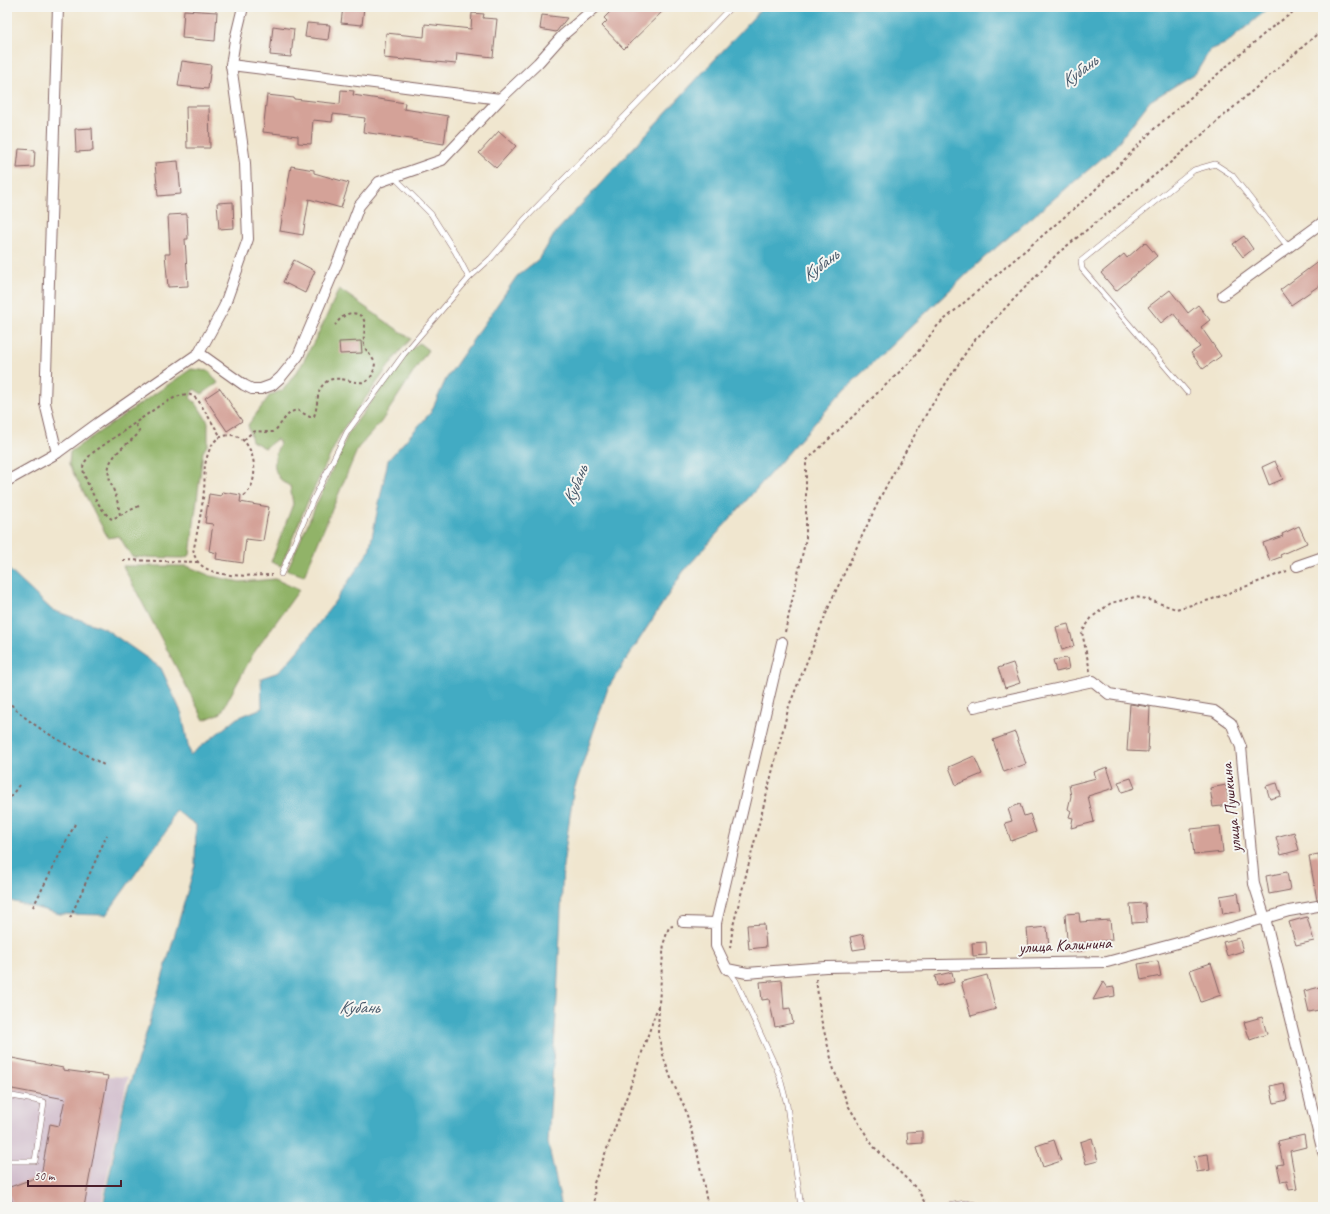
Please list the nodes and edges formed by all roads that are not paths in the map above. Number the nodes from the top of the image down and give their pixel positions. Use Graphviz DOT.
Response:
graph roads {
  1 [pos="58,7"];
  2 [pos="242,7"];
  3 [pos="596,7"];
  4 [pos="731,7"];
  5 [pos="230,65"];
  6 [pos="500,98"];
  7 [pos="393,176"];
  8 [pos="1323,222"];
  9 [pos="1288,247"];
  10 [pos="469,278"];
  11 [pos="1223,295"];
  12 [pos="199,353"];
  13 [pos="1186,392"];
  14 [pos="57,453"];
  15 [pos="7,482"];
  16 [pos="1323,557"];
  17 [pos="1297,566"];
  18 [pos="282,574"];
  19 [pos="782,642"];
  20 [pos="974,707"];
  21 [pos="1323,905"];
  22 [pos="1265,918"];
  23 [pos="683,922"];
  24 [pos="716,923"];
  25 [pos="727,969"];
  26 [pos="7,1095"];
  27 [pos="1323,1152"];
  28 [pos="7,1161"];
  29 [pos="802,1207"];
  30 [pos="941,1207"];
  31 [pos="985,1207"];
  1 -- 14 [label="street"];
  2 -- 5 [label="street"];
  3 -- 6 [label="street"];
  4 -- 10 [label="lane"];
  5 -- 6 [label="street"];
  5 -- 12 [label="street"];
  6 -- 7 [label="street"];
  7 -- 10 [label="lane"];
  7 -- 12 [label="street"];
  8 -- 9 [label="street"];
  9 -- 11 [label="street"];
  9 -- 13 [label="lane"];
  10 -- 18 [label="lane"];
  12 -- 14 [label="street"];
  14 -- 15 [label="street"];
  16 -- 17 [label="street"];
  19 -- 24 [label="street"];
  20 -- 22 [label="street, улица Пушкина"];
  21 -- 22 [label="street, улица Калинина"];
  22 -- 25 [label="street, улица Калинина"];
  22 -- 27 [label="street, улица Пушкина"];
  23 -- 24 [label="street"];
  24 -- 25 [label="street"];
  25 -- 29 [label="lane"];
  26 -- 28 [label="lane"];
  30 -- 31 [label="lane"];
}
